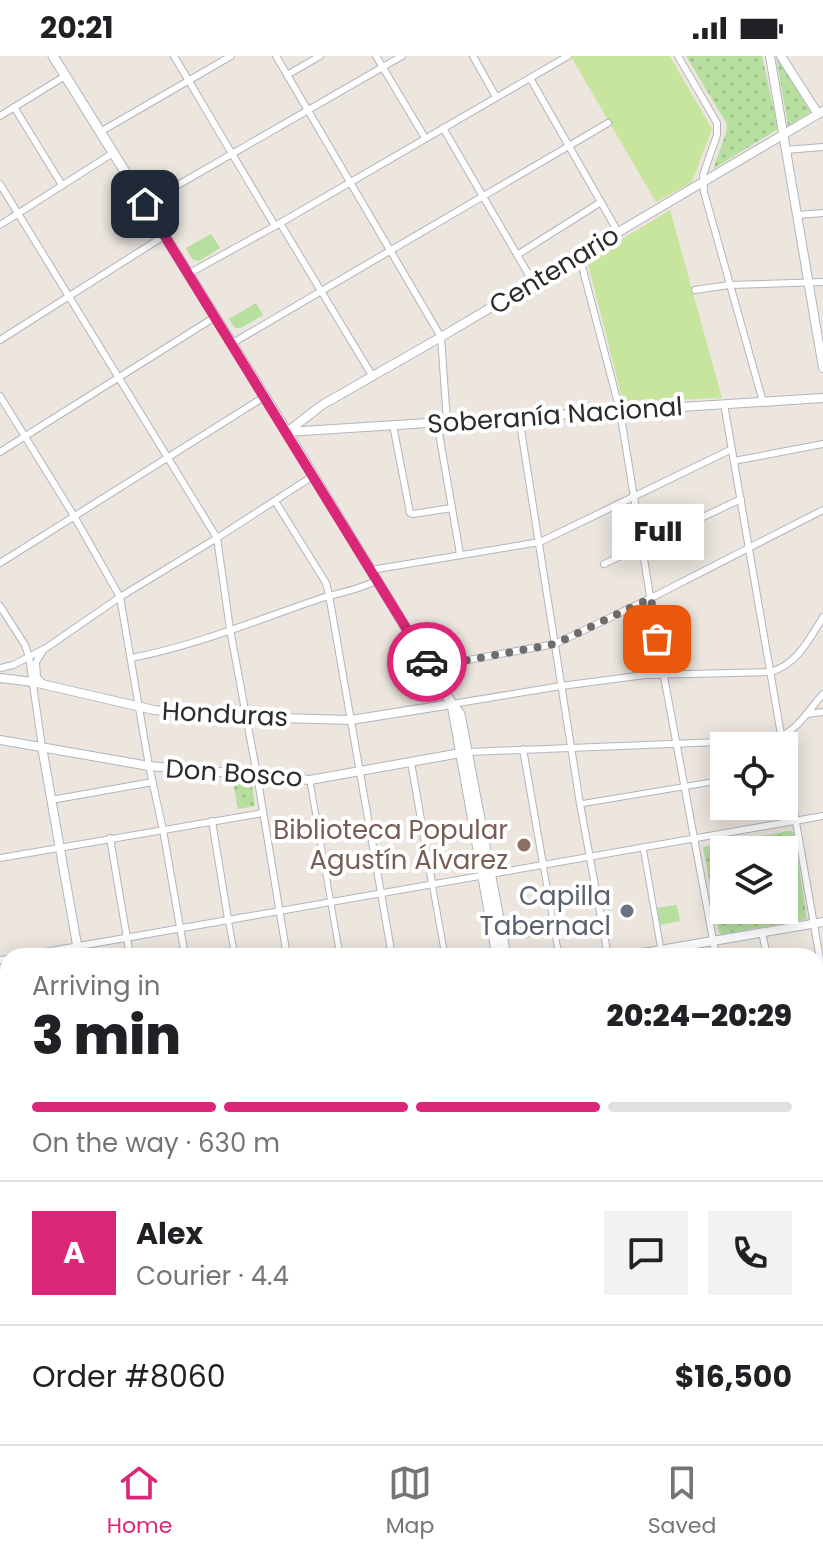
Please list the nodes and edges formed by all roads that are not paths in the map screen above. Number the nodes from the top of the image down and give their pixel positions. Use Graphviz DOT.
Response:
graph roads {
  1 [pos="174,56"];
  2 [pos="231,56"];
  3 [pos="276,56"];
  4 [pos="320,56"];
  5 [pos="376,56"];
  6 [pos="402,56"];
  7 [pos="473,56"];
  8 [pos="568,56"];
  9 [pos="678,56"];
  10 [pos="770,56"];
  11 [pos="781,56"];
  12 [pos="57,57"];
  13 [pos="383,67"];
  14 [pos="287,75"];
  15 [pos="65,76"];
  16 [pos="530,78"];
  17 [pos="189,81"];
  18 [pos="496,97"];
  19 [pos="14,107"];
  20 [pos="307,110"];
  21 [pos="820,112"];
  22 [pos="0,116"];
  23 [pos="608,123"];
  24 [pos="443,128"];
  25 [pos="100,132"];
  26 [pos="783,136"];
  27 [pos="425,138"];
  28 [pos="569,146"];
  29 [pos="823,147"];
  30 [pos="785,150"];
  31 [pos="113,153"];
  32 [pos="233,153"];
  33 [pos="703,181"];
  34 [pos="350,182"];
  35 [pos="0,184"];
  36 [pos="62,185"];
  37 [pos="483,196"];
  38 [pos="601,202"];
  39 [pos="145,204"];
  40 [pos="18,213"];
  41 [pos="823,213"];
  42 [pos="797,215"];
  43 [pos="278,224"];
  44 [pos="0,225"];
  45 [pos="618,232"];
  46 [pos="164,236"];
  47 [pos="390,250"];
  48 [pos="517,255"];
  49 [pos="579,255"];
  50 [pos="188,274"];
  51 [pos="533,282"];
  52 [pos="823,282"];
  53 [pos="807,283"];
  54 [pos="729,285"];
  55 [pos="695,290"];
  56 [pos="321,291"];
  57 [pos="69,296"];
  58 [pos="215,317"];
  59 [pos="441,337"];
  60 [pos="0,340"];
  61 [pos="231,344"];
  62 [pos="823,368"];
  63 [pos="119,377"];
  64 [pos="373,377"];
  65 [pos="0,396"];
  66 [pos="264,397"];
  67 [pos="823,398"];
  68 [pos="763,402"];
  69 [pos="724,404"];
  70 [pos="620,411"];
  71 [pos="519,417"];
  72 [pos="442,422"];
  73 [pos="393,425"];
  74 [pos="287,432"];
  75 [pos="25,436"];
  76 [pos="823,444"];
  77 [pos="732,449"];
  78 [pos="0,452"];
  79 [pos="168,458"];
  80 [pos="734,461"];
  81 [pos="313,476"];
  82 [pos="634,496"];
  83 [pos="741,499"];
  84 [pos="275,501"];
  85 [pos="452,508"];
  86 [pos="823,510"];
  87 [pos="74,516"];
  88 [pos="217,538"];
  89 [pos="540,542"];
  90 [pos="642,546"];
  91 [pos="749,548"];
  92 [pos="460,554"];
  93 [pos="0,563"];
  94 [pos="604,564"];
  95 [pos="371,570"];
  96 [pos="377,580"];
  97 [pos="329,595"];
  98 [pos="120,597"];
  99 [pos="651,598"];
  100 [pos="0,606"];
  101 [pos="823,617"];
  102 [pos="230,629"];
  103 [pos="555,644"];
  104 [pos="46,648"];
  105 [pos="29,657"];
  106 [pos="131,658"];
  107 [pos="430,667"];
  108 [pos="0,668"];
  109 [pos="770,672"];
  110 [pos="663,674"];
  111 [pos="0,678"];
  112 [pos="33,682"];
  113 [pos="45,684"];
  114 [pos="561,686"];
  115 [pos="823,694"];
  116 [pos="452,704"];
  117 [pos="140,707"];
  118 [pos="823,712"];
  119 [pos="805,715"];
  120 [pos="246,717"];
  121 [pos="351,720"];
  122 [pos="780,732"];
  123 [pos="790,732"];
  124 [pos="0,740"];
  125 [pos="710,742"];
  126 [pos="676,743"];
  127 [pos="42,747"];
  128 [pos="572,747"];
  129 [pos="523,749"];
  130 [pos="464,753"];
  131 [pos="411,762"];
  132 [pos="149,766"];
  133 [pos="360,771"];
  134 [pos="257,775"];
  135 [pos="310,780"];
  136 [pos="153,782"];
  137 [pos="710,782"];
  138 [pos="685,786"];
  139 [pos="51,800"];
  140 [pos="580,804"];
  141 [pos="263,813"];
  142 [pos="823,816"];
  143 [pos="212,821"];
  144 [pos="796,821"];
  145 [pos="163,830"];
  146 [pos="110,838"];
  147 [pos="694,838"];
  148 [pos="643,847"];
  149 [pos="59,848"];
  150 [pos="590,856"];
  151 [pos="0,858"];
  152 [pos="543,864"];
  153 [pos="486,874"];
  154 [pos="432,883"];
  155 [pos="380,892"];
  156 [pos="330,901"];
  157 [pos="278,911"];
  158 [pos="228,919"];
  159 [pos="818,923"];
  160 [pos="180,928"];
  161 [pos="762,932"];
  162 [pos="127,938"];
  163 [pos="713,941"];
  164 [pos="77,946"];
  165 [pos="66,948"];
  166 [pos="129,948"];
  167 [pos="184,948"];
  168 [pos="233,948"];
  169 [pos="285,948"];
  170 [pos="339,948"];
  171 [pos="390,948"];
  172 [pos="444,948"];
  173 [pos="496,948"];
  174 [pos="504,948"];
  175 [pos="558,948"];
  176 [pos="607,948"];
  177 [pos="661,948"];
  178 [pos="683,948"];
  179 [pos="714,948"];
  180 [pos="765,948"];
  181 [pos="820,948"];
  1 -- 17 [label="street"];
  2 -- 17 [label="street"];
  3 -- 14 [label="street"];
  4 -- 14 [label="street"];
  5 -- 13 [label="street"];
  6 -- 13 [label="street"];
  7 -- 18 [label="street"];
  8 -- 16 [label="street"];
  9 -- 33 [label="street"];
  10 -- 26 [label="street"];
  11 -- 21 [label="street"];
  12 -- 15 [label="main road"];
  13 -- 20 [label="street"];
  13 -- 27 [label="street"];
  14 -- 20 [label="street"];
  15 -- 19 [label="street"];
  15 -- 25 [label="main road"];
  16 -- 18 [label="street"];
  16 -- 28 [label="street"];
  17 -- 25 [label="street"];
  17 -- 32 [label="street"];
  18 -- 24 [label="street"];
  19 -- 22 [label="street"];
  19 -- 36 [label="street"];
  20 -- 32 [label="street"];
  20 -- 34 [label="street"];
  21 -- 26 [label="street, Centenario"];
  23 -- 28 [label="street"];
  24 -- 27 [label="street"];
  24 -- 37 [label="street"];
  25 -- 31 [label="main road"];
  26 -- 30 [label="street"];
  26 -- 33 [label="street, Centenario"];
  27 -- 34 [label="street"];
  28 -- 37 [label="street"];
  28 -- 38 [label="street"];
  29 -- 30 [label="street"];
  30 -- 42 [label="street"];
  31 -- 36 [label="street"];
  31 -- 39 [label="main road"];
  32 -- 39 [label="street"];
  32 -- 43 [label="street"];
  33 -- 45 [label="street, Centenario"];
  33 -- 54 [label="street"];
  34 -- 43 [label="street"];
  34 -- 47 [label="street"];
  35 -- 40 [label="street"];
  36 -- 40 [label="street"];
  37 -- 47 [label="street"];
  37 -- 48 [label="street"];
  38 -- 45 [label="street"];
  38 -- 48 [label="street"];
  39 -- 46 [label="main road"];
  40 -- 44 [label="street"];
  40 -- 57 [label="street"];
  41 -- 42 [label="street"];
  42 -- 53 [label="street"];
  43 -- 50 [label="street"];
  43 -- 56 [label="street"];
  45 -- 49 [label="street, Centenario"];
  46 -- 50 [label="main road"];
  46 -- 57 [label="street"];
  47 -- 56 [label="street"];
  47 -- 59 [label="street"];
  48 -- 51 [label="street"];
  49 -- 51 [label="street, Centenario"];
  49 -- 70 [label="street"];
  50 -- 58 [label="main road"];
  51 -- 59 [label="street, Centenario"];
  52 -- 53 [label="street"];
  53 -- 54 [label="street"];
  53 -- 62 [label="street"];
  54 -- 55 [label="street"];
  54 -- 68 [label="street"];
  56 -- 61 [label="street"];
  56 -- 64 [label="street"];
  57 -- 60 [label="street"];
  57 -- 63 [label="street"];
  58 -- 61 [label="main road"];
  58 -- 63 [label="street"];
  59 -- 64 [label="street, Centenario"];
  59 -- 72 [label="street"];
  61 -- 66 [label="main road"];
  63 -- 75 [label="street"];
  63 -- 79 [label="street"];
  64 -- 74 [label="street, Centenario"];
  65 -- 75 [label="street"];
  66 -- 74 [label="main road"];
  66 -- 79 [label="street"];
  67 -- 68 [label="street, Soberanía Nacional"];
  68 -- 69 [label="street, Soberanía Nacional"];
  69 -- 70 [label="street, Soberanía Nacional"];
  69 -- 77 [label="street"];
  70 -- 71 [label="street, Soberanía Nacional"];
  70 -- 82 [label="street"];
  71 -- 72 [label="street, Soberanía Nacional"];
  71 -- 89 [label="street"];
  72 -- 73 [label="street, Soberanía Nacional"];
  72 -- 85 [label="street"];
  73 -- 74 [label="street, Soberanía Nacional"];
  73 -- 85 [label="street"];
  74 -- 81 [label="main road"];
  75 -- 78 [label="street"];
  75 -- 87 [label="street"];
  76 -- 80 [label="street"];
  77 -- 80 [label="street"];
  77 -- 82 [label="street"];
  79 -- 87 [label="street"];
  79 -- 88 [label="street"];
  80 -- 83 [label="street"];
  81 -- 84 [label="street"];
  81 -- 95 [label="main road"];
  82 -- 89 [label="street"];
  82 -- 90 [label="street"];
  83 -- 90 [label="street"];
  83 -- 91 [label="street"];
  84 -- 88 [label="street"];
  84 -- 97 [label="street"];
  85 -- 92 [label="street"];
  86 -- 91 [label="street"];
  87 -- 93 [label="street"];
  87 -- 98 [label="street"];
  88 -- 98 [label="street"];
  88 -- 102 [label="street"];
  89 -- 92 [label="street"];
  89 -- 103 [label="street"];
  90 -- 94 [label="street"];
  90 -- 99 [label="street"];
  91 -- 99 [label="street"];
  91 -- 109 [label="street"];
  92 -- 95 [label="street"];
  95 -- 96 [label="main road"];
  96 -- 97 [label="street"];
  96 -- 107 [label="main road"];
  97 -- 102 [label="street"];
  97 -- 121 [label="street"];
  98 -- 104 [label="street"];
  98 -- 106 [label="street"];
  99 -- 103 [label="street"];
  99 -- 110 [label="street"];
  100 -- 105 [label="street"];
  101 -- 109 [label="street"];
  102 -- 106 [label="street"];
  102 -- 120 [label="street"];
  103 -- 107 [label="street"];
  103 -- 114 [label="street"];
  104 -- 105 [label="street"];
  104 -- 113 [label="street"];
  105 -- 108 [label="street"];
  105 -- 112 [label="street"];
  106 -- 117 [label="street"];
  107 -- 116 [label="main road"];
  109 -- 110 [label="street"];
  109 -- 122 [label="street"];
  110 -- 114 [label="street"];
  110 -- 126 [label="street"];
  111 -- 112 [label="street, Honduras"];
  112 -- 113 [label="street, Honduras"];
  112 -- 127 [label="street"];
  113 -- 117 [label="street, Honduras"];
  114 -- 116 [label="street"];
  114 -- 128 [label="street"];
  115 -- 119 [label="street"];
  116 -- 121 [label="street, Honduras"];
  116 -- 130 [label="main road"];
  117 -- 120 [label="street, Honduras"];
  117 -- 132 [label="street"];
  118 -- 119 [label="street"];
  119 -- 123 [label="street"];
  120 -- 121 [label="street, Honduras"];
  120 -- 134 [label="street"];
  121 -- 133 [label="street"];
  124 -- 127 [label="street, Don Bosco"];
  125 -- 126 [label="street"];
  126 -- 128 [label="street"];
  126 -- 138 [label="street"];
  127 -- 132 [label="street, Don Bosco"];
  127 -- 139 [label="street"];
  128 -- 129 [label="street"];
  128 -- 140 [label="street"];
  129 -- 130 [label="street"];
  129 -- 152 [label="street"];
  130 -- 131 [label="street, Don Bosco"];
  130 -- 153 [label="main road"];
  131 -- 133 [label="street, Don Bosco"];
  131 -- 154 [label="street"];
  132 -- 134 [label="street, Don Bosco"];
  132 -- 136 [label="street"];
  133 -- 135 [label="street, Don Bosco"];
  133 -- 155 [label="street"];
  134 -- 135 [label="street, Don Bosco"];
  134 -- 141 [label="street"];
  135 -- 156 [label="street"];
  136 -- 139 [label="street"];
  136 -- 145 [label="street"];
  137 -- 138 [label="street"];
  138 -- 140 [label="street"];
  138 -- 147 [label="street"];
  139 -- 149 [label="street"];
  140 -- 150 [label="street"];
  141 -- 143 [label="street"];
  141 -- 157 [label="street"];
  142 -- 144 [label="street"];
  143 -- 145 [label="street"];
  143 -- 158 [label="street"];
  144 -- 147 [label="street"];
  144 -- 159 [label="street"];
  145 -- 146 [label="street"];
  145 -- 160 [label="street"];
  146 -- 149 [label="street"];
  146 -- 162 [label="street"];
  147 -- 148 [label="street"];
  147 -- 163 [label="street"];
  148 -- 150 [label="street"];
  148 -- 177 [label="street"];
  149 -- 151 [label="street"];
  149 -- 164 [label="street"];
  150 -- 152 [label="street"];
  150 -- 176 [label="street"];
  152 -- 153 [label="street"];
  152 -- 175 [label="street"];
  153 -- 154 [label="street"];
  153 -- 173 [label="main road"];
  153 -- 174 [label="main road"];
  154 -- 155 [label="street"];
  154 -- 172 [label="street"];
  155 -- 156 [label="street"];
  155 -- 171 [label="street"];
  156 -- 157 [label="street"];
  156 -- 170 [label="street"];
  157 -- 158 [label="street"];
  157 -- 169 [label="street"];
  158 -- 160 [label="street"];
  158 -- 168 [label="street"];
  159 -- 161 [label="street"];
  159 -- 181 [label="street"];
  160 -- 162 [label="street"];
  160 -- 167 [label="street"];
  161 -- 163 [label="street"];
  161 -- 180 [label="street"];
  162 -- 164 [label="street"];
  162 -- 166 [label="street"];
  163 -- 178 [label="street"];
  163 -- 179 [label="street"];
  164 -- 165 [label="street"];
}
